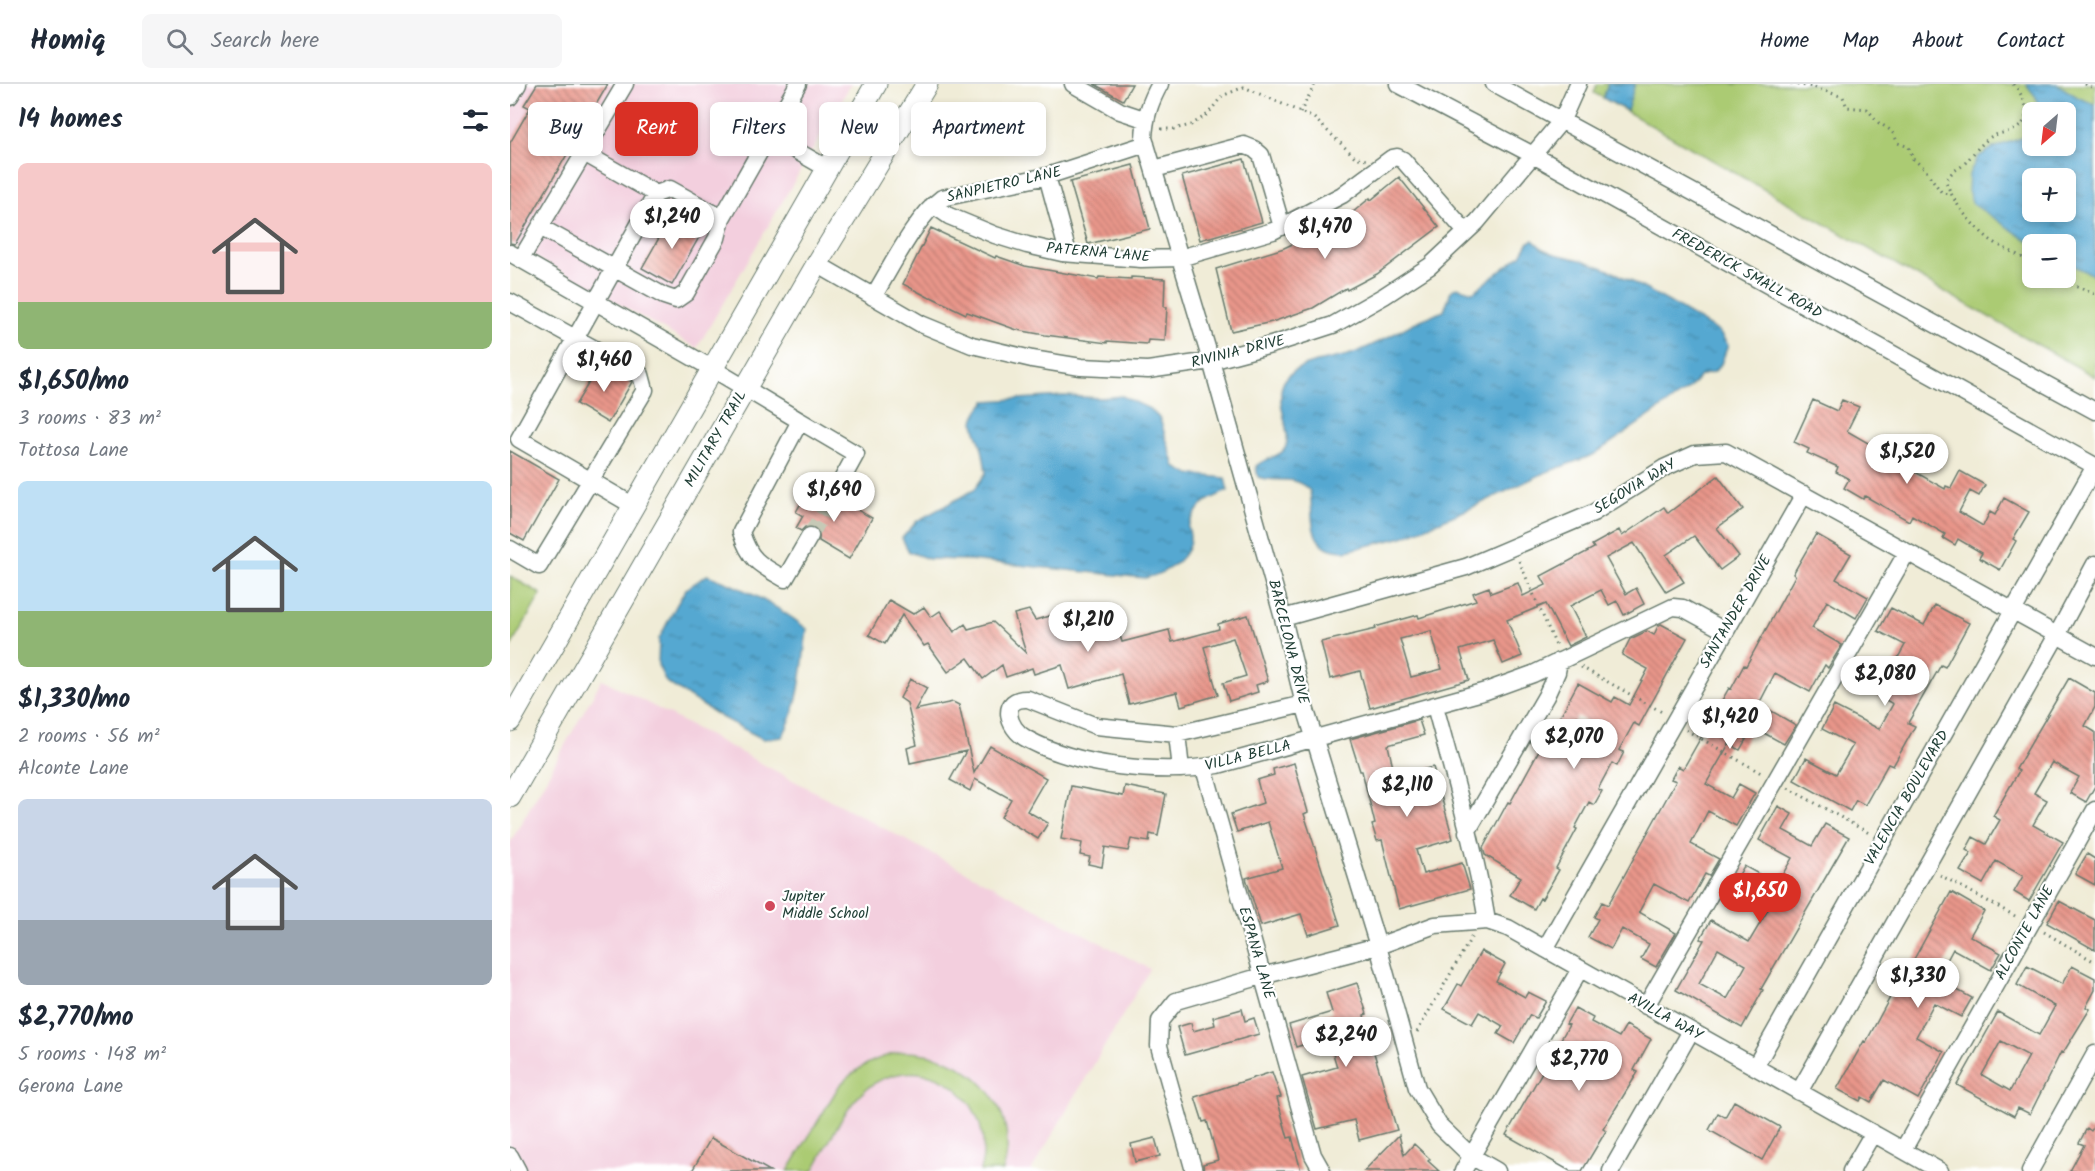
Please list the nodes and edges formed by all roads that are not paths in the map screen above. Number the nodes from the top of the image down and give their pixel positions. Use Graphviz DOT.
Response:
graph roads {
  1 [pos="518,84"];
  2 [pos="625,84"];
  3 [pos="798,84"];
  4 [pos="876,84"];
  5 [pos="927,84"];
  6 [pos="1073,84"];
  7 [pos="1160,84"];
  8 [pos="1398,84"];
  9 [pos="1494,84"];
  10 [pos="1578,84"];
  11 [pos="510,97"];
  12 [pos="788,102"];
  13 [pos="1562,120"];
  14 [pos="603,121"];
  15 [pos="1150,124"];
  16 [pos="1146,144"];
  17 [pos="1533,155"];
  18 [pos="582,156"];
  19 [pos="589,156"];
  20 [pos="757,156"];
  21 [pos="805,156"];
  22 [pos="828,169"];
  23 [pos="1154,169"];
  24 [pos="1047,176"];
  25 [pos="656,194"];
  26 [pos="933,205"];
  27 [pos="722,218"];
  28 [pos="540,227"];
  29 [pos="1282,227"];
  30 [pos="1466,232"];
  31 [pos="1068,253"];
  32 [pos="515,256"];
  33 [pos="1180,258"];
  34 [pos="817,264"];
  35 [pos="614,269"];
  36 [pos="873,297"];
  37 [pos="510,302"];
  38 [pos="596,302"];
  39 [pos="576,339"];
  40 [pos="1211,362"];
  41 [pos="713,369"];
  42 [pos="745,389"];
  43 [pos="2095,411"];
  44 [pos="800,421"];
  45 [pos="515,437"];
  46 [pos="2095,466"];
  47 [pos="590,480"];
  48 [pos="1804,494"];
  49 [pos="833,496"];
  50 [pos="634,506"];
  51 [pos="810,536"];
  52 [pos="510,549"];
  53 [pos="1907,552"];
  54 [pos="2095,564"];
  55 [pos="2013,611"];
  56 [pos="1283,618"];
  57 [pos="1725,631"];
  58 [pos="2057,635"];
  59 [pos="2095,656"];
  60 [pos="1564,659"];
  61 [pos="1304,705"];
  62 [pos="1435,706"];
  63 [pos="510,721"];
  64 [pos="1177,734"];
  65 [pos="1314,739"];
  66 [pos="1204,768"];
  67 [pos="1181,769"];
  68 [pos="510,797"];
  69 [pos="2095,810"];
  70 [pos="1467,832"];
  71 [pos="1487,921"];
  72 [pos="1378,946"];
  73 [pos="1545,949"];
  74 [pos="1580,969"];
  75 [pos="1262,976"];
  76 [pos="1646,1006"];
  77 [pos="1691,1031"];
  78 [pos="2095,1054"];
  79 [pos="1755,1067"];
  80 [pos="1799,1092"];
  81 [pos="1873,1133"];
  82 [pos="1903,1150"];
  83 [pos="510,1156"];
  84 [pos="1467,1164"];
  85 [pos="518,1171"];
  86 [pos="1194,1171"];
  87 [pos="1322,1171"];
  88 [pos="1497,1171"];
  89 [pos="1611,1171"];
  90 [pos="1851,1171"];
  91 [pos="1940,1171"];
  92 [pos="2030,1171"];
  1 -- 11 [label="street"];
  2 -- 14 [label="street"];
  3 -- 12 [label="street"];
  4 -- 22 [label="main road"];
  5 -- 34 [label="main road, MILITARY TRAIL"];
  6 -- 15 [label="street"];
  7 -- 15 [label="street, BARCELONA DRIVE"];
  8 -- 17 [label="street, FREDERICK SMALL ROAD"];
  9 -- 13 [label="street"];
  10 -- 13 [label="street, RIVINIA DRIVE"];
  13 -- 17 [label="street, RIVINIA DRIVE"];
  13 -- 43 [label="street"];
  15 -- 16 [label="street, BARCELONA DRIVE"];
  16 -- 23 [label="street, BARCELONA DRIVE"];
  16 -- 24 [label="street, SANPIETRO LANE"];
  17 -- 30 [label="street, RIVINIA DRIVE"];
  17 -- 46 [label="street, FREDERICK SMALL ROAD"];
  18 -- 28 [label="street"];
  19 -- 25 [label="street"];
  20 -- 27 [label="street"];
  21 -- 22 [label="street"];
  22 -- 41 [label="main road"];
  23 -- 29 [label="street"];
  23 -- 33 [label="street, BARCELONA DRIVE"];
  24 -- 26 [label="street, SANPIETRO LANE"];
  24 -- 31 [label="street"];
  25 -- 27 [label="street"];
  25 -- 35 [label="street"];
  26 -- 31 [label="street, PATERNA LANE"];
  26 -- 36 [label="street, SANPIETRO LANE"];
  27 -- 35 [label="street"];
  28 -- 32 [label="street"];
  28 -- 35 [label="street"];
  29 -- 30 [label="street, PATERNA LANE"];
  29 -- 33 [label="street, PATERNA LANE"];
  30 -- 40 [label="street, RIVINIA DRIVE"];
  31 -- 33 [label="street, PATERNA LANE"];
  32 -- 38 [label="street"];
  33 -- 40 [label="street, BARCELONA DRIVE"];
  34 -- 36 [label="street, RIVINIA DRIVE"];
  34 -- 42 [label="main road, MILITARY TRAIL"];
  35 -- 38 [label="street"];
  36 -- 40 [label="street, RIVINIA DRIVE"];
  37 -- 39 [label="street"];
  38 -- 39 [label="street"];
  38 -- 41 [label="street"];
  39 -- 45 [label="street"];
  39 -- 47 [label="street"];
  40 -- 56 [label="street, BARCELONA DRIVE"];
  41 -- 42 [label="street"];
  41 -- 50 [label="main road"];
  42 -- 44 [label="street"];
  42 -- 68 [label="main road, MILITARY TRAIL"];
  44 -- 49 [label="street"];
  44 -- 51 [label="street"];
  45 -- 47 [label="street"];
  46 -- 55 [label="street, VALENCIA BOULEVARD"];
  47 -- 50 [label="street"];
  47 -- 52 [label="street"];
  48 -- 53 [label="street, SEGOVIA WAY"];
  48 -- 56 [label="street, SEGOVIA WAY"];
  48 -- 57 [label="street, SANTANDER DRIVE"];
  50 -- 63 [label="main road"];
  53 -- 55 [label="street, SEGOVIA WAY"];
  53 -- 76 [label="street"];
  54 -- 58 [label="street"];
  55 -- 58 [label="street, SEGOVIA WAY"];
  55 -- 79 [label="street, VALENCIA BOULEVARD"];
  56 -- 61 [label="street, BARCELONA DRIVE"];
  57 -- 60 [label="street, VILLA BELLA"];
  57 -- 73 [label="street, SANTANDER DRIVE"];
  58 -- 59 [label="street, SEGOVIA WAY"];
  58 -- 80 [label="street"];
  60 -- 62 [label="street, VILLA BELLA"];
  60 -- 70 [label="street"];
  61 -- 64 [label="street, VILLA BELLA"];
  61 -- 65 [label="street, BARCELONA DRIVE"];
  62 -- 65 [label="street, VILLA BELLA"];
  62 -- 70 [label="street"];
  64 -- 67 [label="street"];
  64 -- 67 [label="street, VILLA BELLA"];
  65 -- 66 [label="street, VILLA BELLA"];
  65 -- 72 [label="street, BARCELONA DRIVE"];
  66 -- 67 [label="street, VILLA BELLA"];
  66 -- 75 [label="street, ESPANA LANE"];
  69 -- 82 [label="street, ALCONTE LANE"];
  70 -- 71 [label="street"];
  71 -- 72 [label="street, AVILLA WAY"];
  71 -- 73 [label="street, AVILLA WAY"];
  72 -- 75 [label="street, AVILLA WAY"];
  72 -- 84 [label="street, BARCELONA DRIVE"];
  73 -- 74 [label="street, AVILLA WAY"];
  74 -- 76 [label="street, AVILLA WAY"];
  74 -- 84 [label="street"];
  75 -- 86 [label="street, AVILLA WAY"];
  75 -- 87 [label="street, ESPANA LANE"];
  76 -- 77 [label="street, AVILLA WAY"];
  77 -- 79 [label="street, AVILLA WAY"];
  77 -- 89 [label="street"];
  78 -- 92 [label="street"];
  79 -- 80 [label="street, AVILLA WAY"];
  80 -- 81 [label="street, AVILLA WAY"];
  81 -- 82 [label="street, AVILLA WAY"];
  81 -- 90 [label="street"];
  82 -- 91 [label="street, AVILLA WAY"];
  83 -- 85 [label="street"];
  84 -- 88 [label="street, BARCELONA DRIVE"];
}
